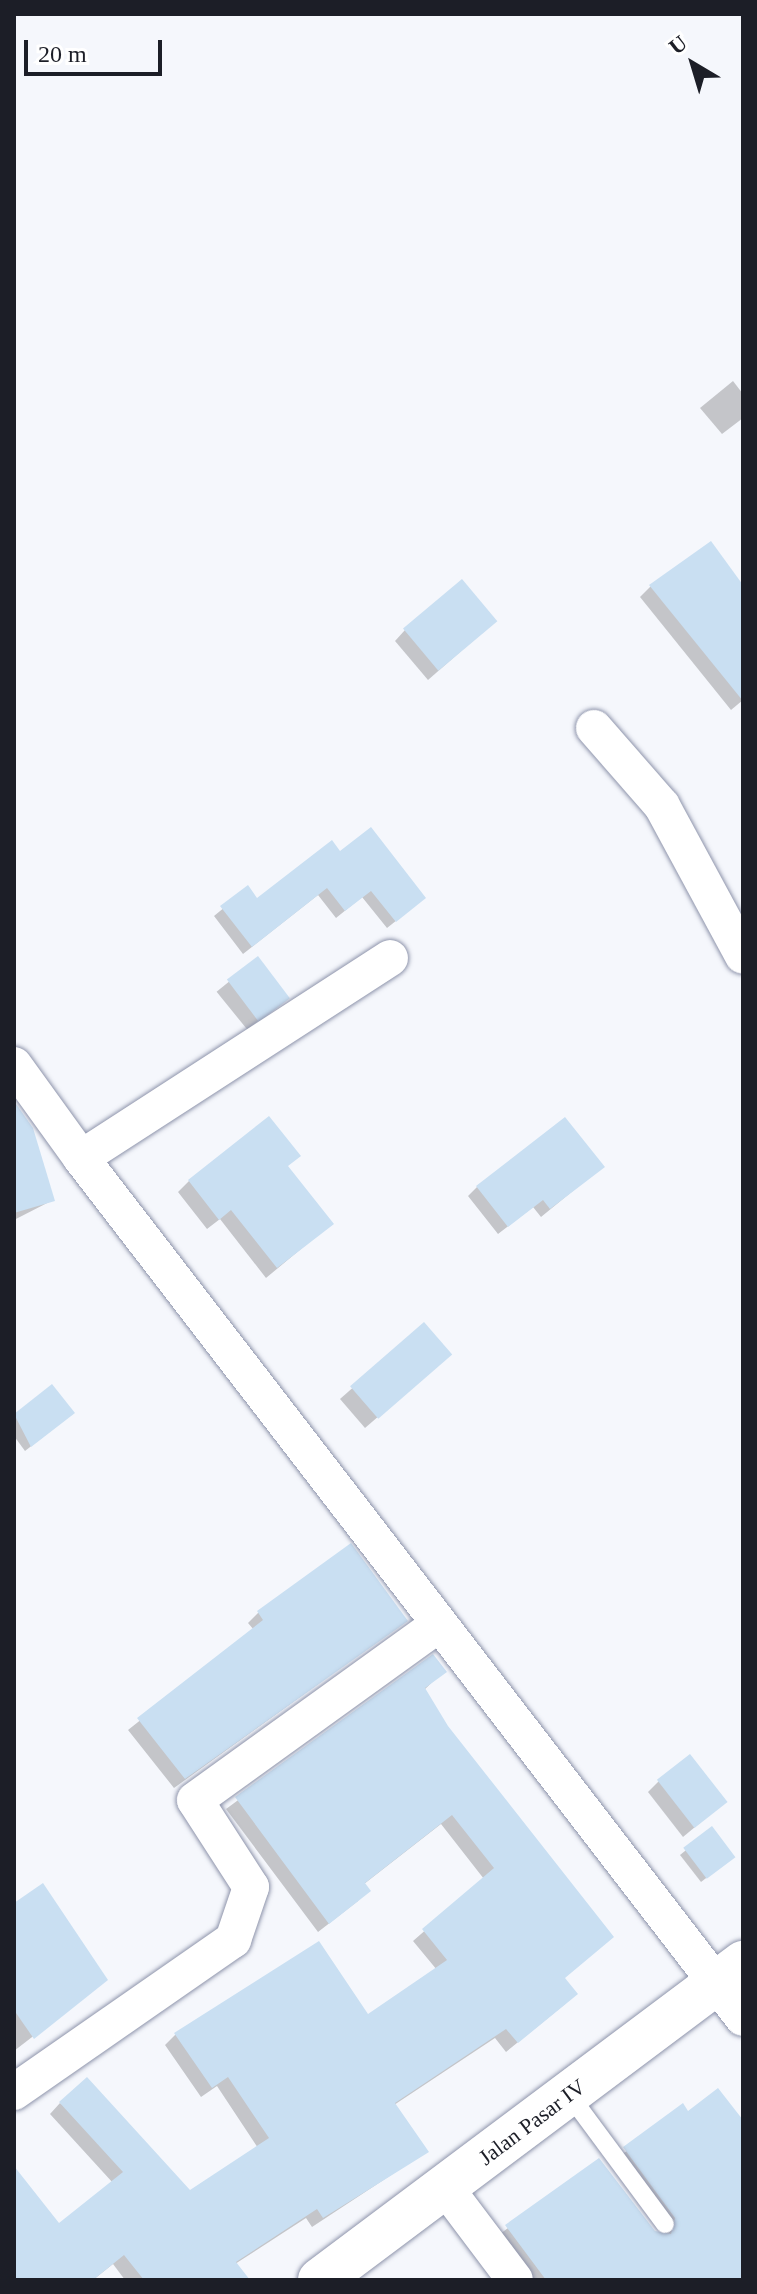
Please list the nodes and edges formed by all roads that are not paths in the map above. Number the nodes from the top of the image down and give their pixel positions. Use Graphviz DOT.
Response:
graph roads {
  1 [pos="594,728"];
  2 [pos="743,956"];
  3 [pos="390,958"];
  4 [pos="14,1065"];
  5 [pos="81,1158"];
  6 [pos="438,1625"];
  7 [pos="730,1972"];
  8 [pos="743,2018"];
  9 [pos="14,2092"];
  10 [pos="568,2093"];
  11 [pos="445,2187"];
  12 [pos="665,2224"];
  13 [pos="320,2280"];
  14 [pos="515,2280"];
  1 -- 2 [label="street"];
  3 -- 5 [label="street"];
  4 -- 5 [label="street"];
  5 -- 6 [label="street"];
  6 -- 7 [label="street"];
  6 -- 9 [label="street"];
  7 -- 8 [label="street"];
  7 -- 10 [label="street, Jalan Pasar IV"];
  10 -- 11 [label="street, Jalan Pasar IV"];
  10 -- 12 [label="lane"];
  11 -- 13 [label="street, Jalan Pasar IV"];
  11 -- 14 [label="street"];
}
